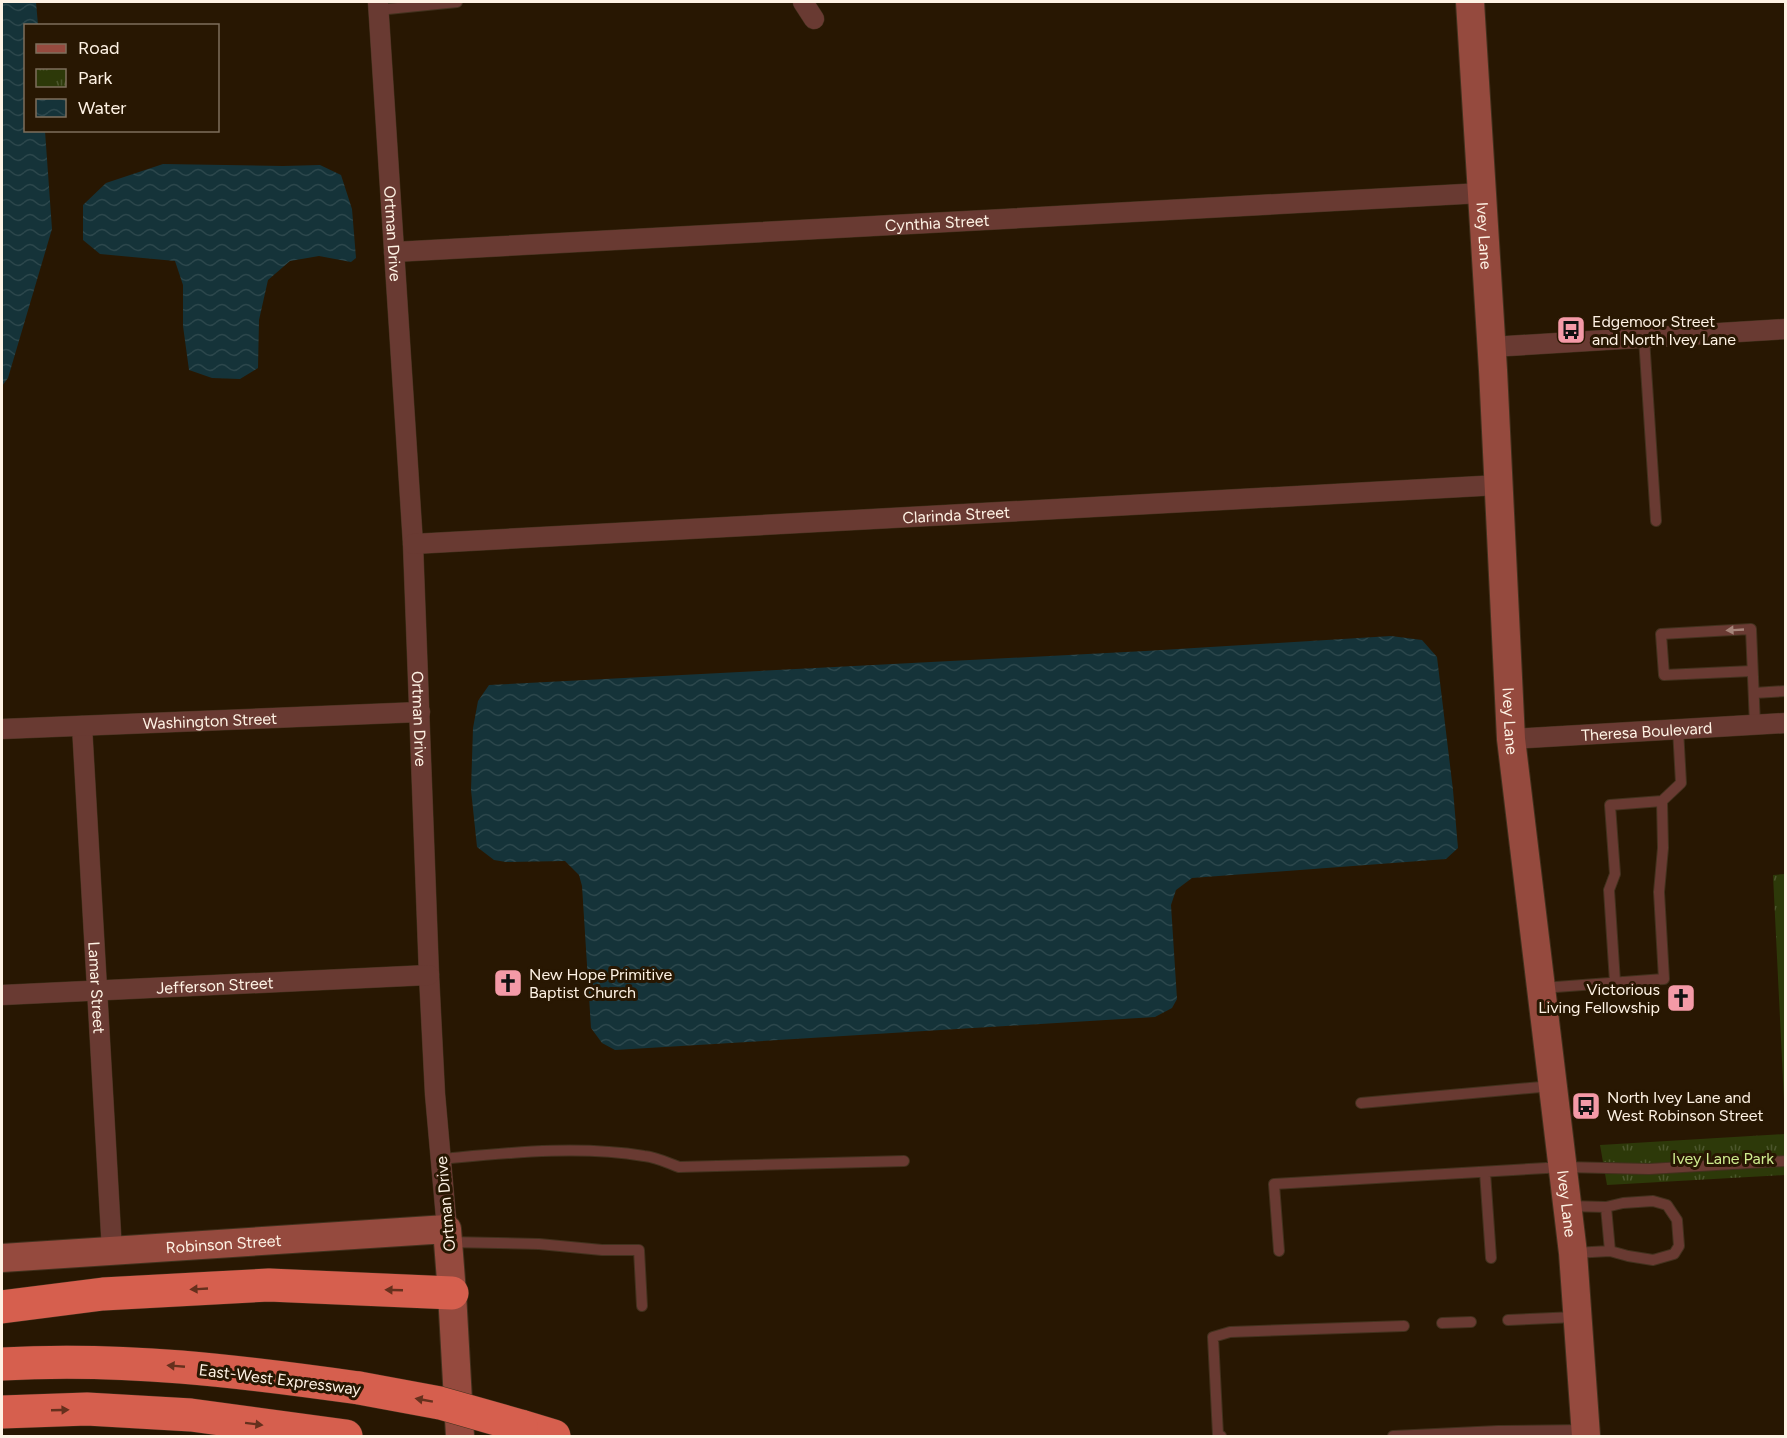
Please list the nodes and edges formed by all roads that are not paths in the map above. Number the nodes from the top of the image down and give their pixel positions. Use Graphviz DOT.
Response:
graph roads {
  1 [pos="457,2"];
  2 [pos="803,2"];
  3 [pos="1470,2"];
  4 [pos="378,6"];
  5 [pos="814,19"];
  6 [pos="1482,193"];
  7 [pos="394,252"];
  8 [pos="1785,329"];
  9 [pos="1644,338"];
  10 [pos="1491,347"];
  11 [pos="1499,485"];
  12 [pos="1656,521"];
  13 [pos="413,544"];
  14 [pos="1752,671"];
  15 [pos="1785,692"];
  16 [pos="1754,693"];
  17 [pos="420,712"];
  18 [pos="1785,723"];
  19 [pos="1755,725"];
  20 [pos="82,726"];
  21 [pos="2,729"];
  22 [pos="1678,729"];
  23 [pos="1510,739"];
  24 [pos="1662,801"];
  25 [pos="429,975"];
  26 [pos="1615,982"];
  27 [pos="1541,988"];
  28 [pos="97,991"];
  29 [pos="2,995"];
  30 [pos="1553,1086"];
  31 [pos="1361,1103"];
  32 [pos="441,1159"];
  33 [pos="904,1161"];
  34 [pos="1785,1161"];
  35 [pos="1564,1167"];
  36 [pos="1485,1172"];
  37 [pos="1568,1206"];
  38 [pos="1606,1207"];
  39 [pos="447,1236"];
  40 [pos="112,1251"];
  41 [pos="1279,1251"];
  42 [pos="1610,1251"];
  43 [pos="1573,1253"];
  44 [pos="2,1258"];
  45 [pos="1491,1258"];
  46 [pos="452,1293"];
  47 [pos="642,1306"];
  48 [pos="2,1307"];
  49 [pos="1578,1317"];
  50 [pos="1508,1320"];
  51 [pos="1471,1322"];
  52 [pos="1442,1323"];
  53 [pos="1404,1326"];
  54 [pos="2,1364"];
  55 [pos="2,1412"];
  56 [pos="1586,1433"];
  57 [pos="1522,1435"];
  58 [pos="1216,1436"];
  59 [pos="346,1437"];
  60 [pos="460,1437"];
  61 [pos="554,1437"];
  62 [pos="1393,1437"];
  1 -- 4 [label="lane"];
  2 -- 5 [label="street"];
  3 -- 6 [label="street, Ivey Lane"];
  4 -- 7 [label="street, Ortman Drive"];
  6 -- 7 [label="street, Cynthia Street"];
  6 -- 10 [label="street, Ivey Lane"];
  7 -- 13 [label="street, Ortman Drive"];
  8 -- 9 [label="street"];
  9 -- 10 [label="street"];
  9 -- 12 [label="lane"];
  10 -- 11 [label="street, Ivey Lane"];
  11 -- 13 [label="street, Clarinda Street"];
  11 -- 23 [label="street, Ivey Lane"];
  13 -- 17 [label="street, Ortman Drive"];
  14 -- 14 [label="lane, one-way"];
  14 -- 16 [label="lane"];
  15 -- 16 [label="lane"];
  16 -- 19 [label="lane"];
  17 -- 20 [label="street, Washington Street"];
  17 -- 25 [label="street, Ortman Drive"];
  18 -- 19 [label="street, Theresa Boulevard"];
  19 -- 22 [label="street, Theresa Boulevard"];
  20 -- 21 [label="street, Washington Street"];
  20 -- 28 [label="street, Lamar Street"];
  22 -- 23 [label="street, Theresa Boulevard"];
  22 -- 24 [label="lane"];
  23 -- 27 [label="street, Ivey Lane"];
  24 -- 26 [label="lane"];
  24 -- 26 [label="lane"];
  25 -- 28 [label="street, Jefferson Street"];
  25 -- 32 [label="street, Ortman Drive"];
  26 -- 27 [label="lane"];
  27 -- 30 [label="street, Ivey Lane"];
  28 -- 29 [label="street, Jefferson Street"];
  28 -- 40 [label="street, Lamar Street"];
  30 -- 31 [label="lane"];
  30 -- 35 [label="street, Ivey Lane"];
  32 -- 33 [label="lane"];
  32 -- 39 [label="street, Ortman Drive"];
  34 -- 35 [label="lane"];
  35 -- 36 [label="lane"];
  35 -- 37 [label="street, Ivey Lane"];
  36 -- 41 [label="lane"];
  36 -- 45 [label="lane"];
  37 -- 38 [label="lane"];
  37 -- 43 [label="street, Ivey Lane"];
  38 -- 42 [label="lane"];
  38 -- 42 [label="lane"];
  39 -- 40 [label="street, Robinson Street"];
  39 -- 46 [label="street, Ortman Drive"];
  39 -- 47 [label="lane"];
  40 -- 44 [label="street, Robinson Street"];
  42 -- 43 [label="lane"];
  43 -- 49 [label="street, Ivey Lane"];
  46 -- 48 [label="highway, one-way"];
  46 -- 60 [label="street, Ortman Drive"];
  49 -- 50 [label="lane"];
  49 -- 56 [label="street, Ivey Lane"];
  51 -- 52 [label="lane"];
  53 -- 58 [label="lane"];
  61 -- 54 [label="highway, East-West Expressway, one-way, bridge"];
  55 -- 59 [label="highway, one-way"];
  56 -- 57 [label="lane"];
  57 -- 62 [label="lane"];
}
